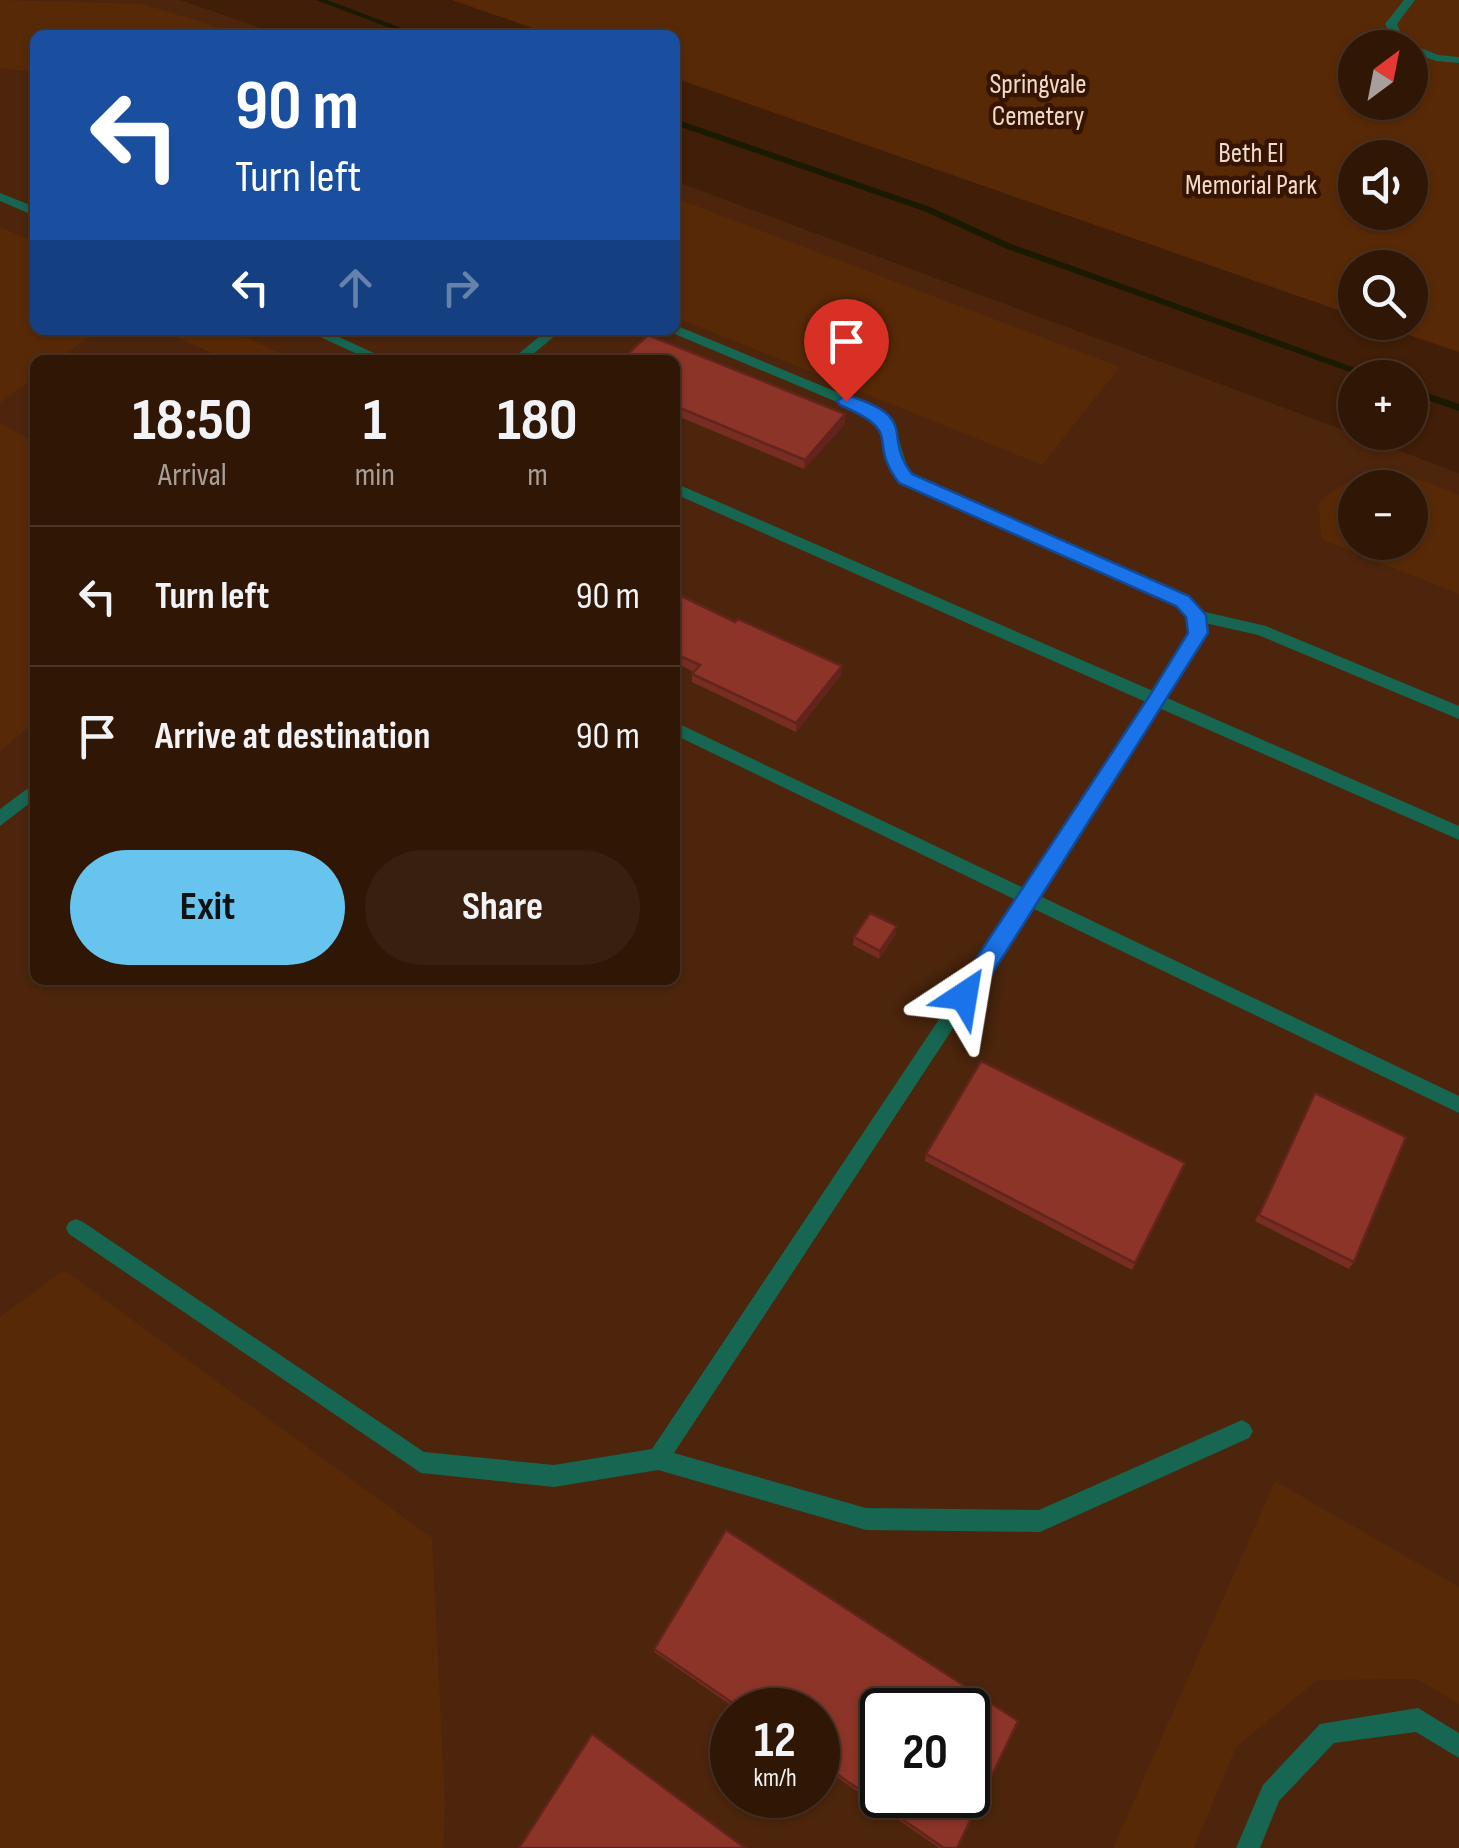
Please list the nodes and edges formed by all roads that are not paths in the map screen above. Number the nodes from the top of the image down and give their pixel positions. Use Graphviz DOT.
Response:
graph roads {
  1 [pos="1410,0"];
  2 [pos="1393,30"];
  3 [pos="1428,55"];
  4 [pos="1459,60"];
  5 [pos="0,197"];
  6 [pos="30,210"];
  7 [pos="680,332"];
  8 [pos="324,335"];
  9 [pos="550,335"];
  10 [pos="370,355"];
  11 [pos="524,355"];
  12 [pos="680,490"];
  13 [pos="1196,615"];
  14 [pos="1157,700"];
  15 [pos="1459,713"];
  16 [pos="680,730"];
  17 [pos="30,794"];
  18 [pos="0,819"];
  19 [pos="1459,833"];
  20 [pos="1030,897"];
  21 [pos="1459,1105"];
  22 [pos="76,1228"];
  23 [pos="1242,1431"];
  24 [pos="658,1459"];
  25 [pos="1459,1746"];
  26 [pos="1248,1848"];
  1 -- 2 [label="lane"];
  3 -- 4 [label="lane"];
  5 -- 6 [label="lane"];
  7 -- 13 [label="lane"];
  8 -- 10 [label="lane"];
  9 -- 11 [label="lane"];
  12 -- 14 [label="lane"];
  13 -- 14 [label="lane"];
  13 -- 15 [label="lane"];
  14 -- 19 [label="lane"];
  14 -- 20 [label="lane"];
  16 -- 20 [label="lane"];
  17 -- 18 [label="lane"];
  20 -- 21 [label="lane"];
  20 -- 24 [label="lane"];
  22 -- 24 [label="lane"];
  23 -- 24 [label="lane"];
  25 -- 26 [label="lane"];
}
